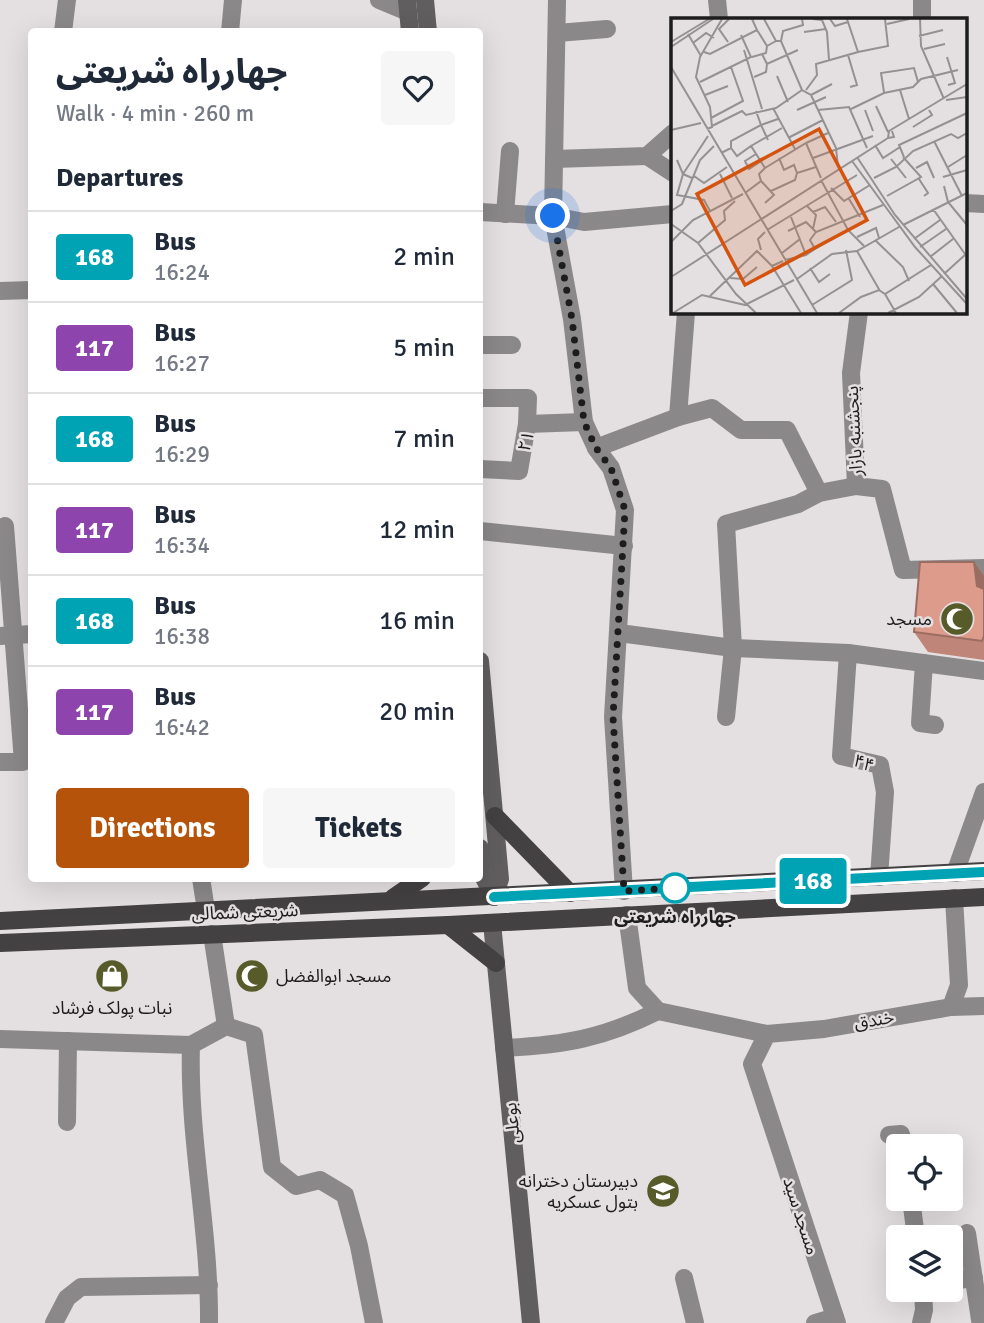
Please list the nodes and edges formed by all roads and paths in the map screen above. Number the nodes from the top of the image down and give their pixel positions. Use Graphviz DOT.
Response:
graph roads {
  1 [pos="67,0"];
  2 [pos="233,0"];
  3 [pos="379,0"];
  4 [pos="425,0"];
  5 [pos="557,0"];
  6 [pos="717,0"];
  7 [pos="922,0"];
  8 [pos="408,6"];
  9 [pos="719,18"];
  10 [pos="922,18"];
  11 [pos="64,28"];
  12 [pos="230,28"];
  13 [pos="410,28"];
  14 [pos="428,28"];
  15 [pos="607,29"];
  16 [pos="557,33"];
  17 [pos="671,135"];
  18 [pos="510,151"];
  19 [pos="647,156"];
  20 [pos="554,159"];
  21 [pos="671,172"];
  22 [pos="483,212"];
  23 [pos="505,214"];
  24 [pos="671,214"];
  25 [pos="553,216"];
  26 [pos="28,290"];
  27 [pos="0,291"];
  28 [pos="686,313"];
  29 [pos="859,313"];
  30 [pos="483,345"];
  31 [pos="512,345"];
  32 [pos="483,398"];
  33 [pos="678,417"];
  34 [pos="584,422"];
  35 [pos="527,424"];
  36 [pos="596,448"];
  37 [pos="483,470"];
  38 [pos="856,486"];
  39 [pos="819,493"];
  40 [pos="5,526"];
  41 [pos="483,531"];
  42 [pos="624,546"];
  43 [pos="984,568"];
  44 [pos="619,633"];
  45 [pos="16,635"];
  46 [pos="733,648"];
  47 [pos="848,653"];
  48 [pos="924,663"];
  49 [pos="984,671"];
  50 [pos="483,692"];
  51 [pos="726,717"];
  52 [pos="935,725"];
  53 [pos="0,762"];
  54 [pos="984,792"];
  55 [pos="495,816"];
  56 [pos="984,872"];
  57 [pos="955,873"];
  58 [pos="483,876"];
  59 [pos="879,877"];
  60 [pos="202,882"];
  61 [pos="416,882"];
  62 [pos="624,891"];
  63 [pos="570,893"];
  64 [pos="494,897"];
  65 [pos="984,897"];
  66 [pos="954,898"];
  67 [pos="389,901"];
  68 [pos="206,910"];
  69 [pos="627,915"];
  70 [pos="0,921"];
  71 [pos="492,922"];
  72 [pos="448,925"];
  73 [pos="212,934"];
  74 [pos="0,943"];
  75 [pos="496,963"];
  76 [pos="984,1006"];
  77 [pos="951,1007"];
  78 [pos="658,1010"];
  79 [pos="226,1026"];
  80 [pos="768,1034"];
  81 [pos="0,1039"];
  82 [pos="68,1041"];
  83 [pos="191,1045"];
  84 [pos="505,1048"];
  85 [pos="67,1122"];
  86 [pos="967,1233"];
  87 [pos="684,1278"];
  88 [pos="974,1278"];
  89 [pos="963,1279"];
  90 [pos="209,1285"];
  91 [pos="924,1302"];
  92 [pos="836,1320"];
  93 [pos="980,1320"];
  94 [pos="54,1323"];
  95 [pos="209,1323"];
  96 [pos="374,1323"];
  97 [pos="531,1323"];
  98 [pos="695,1323"];
  99 [pos="815,1323"];
  100 [pos="921,1323"];
  1 -- 11 [label="street"];
  2 -- 12 [label="street"];
  3 -- 8 [label="street"];
  4 -- 14 [label="main road"];
  5 -- 16 [label="street"];
  6 -- 9 [label="street"];
  7 -- 10 [label="street"];
  8 -- 13 [label="main road"];
  15 -- 16 [label="street"];
  16 -- 20 [label="street"];
  17 -- 19 [label="street"];
  18 -- 23 [label="street"];
  19 -- 20 [label="street"];
  19 -- 21 [label="street"];
  20 -- 25 [label="street"];
  22 -- 23 [label="street"];
  23 -- 25 [label="street"];
  24 -- 25 [label="street"];
  25 -- 34 [label="street"];
  26 -- 27 [label="street"];
  28 -- 33 [label="street"];
  29 -- 38 [label="street, پنجشنبه بازار"];
  30 -- 31 [label="street"];
  32 -- 35 [label="street"];
  33 -- 36 [label="street"];
  33 -- 39 [label="street"];
  34 -- 35 [label="street, ۲۱"];
  34 -- 36 [label="street"];
  35 -- 37 [label="street, ۲۱"];
  36 -- 42 [label="street"];
  38 -- 39 [label="street"];
  38 -- 43 [label="street, پنجشنبه بازار"];
  39 -- 46 [label="street"];
  40 -- 45 [label="street"];
  41 -- 42 [label="street"];
  42 -- 44 [label="street"];
  44 -- 46 [label="street"];
  44 -- 62 [label="street"];
  45 -- 53 [label="street"];
  46 -- 47 [label="street"];
  46 -- 51 [label="street"];
  47 -- 48 [label="street"];
  47 -- 59 [label="street, ۴۴"];
  48 -- 49 [label="street"];
  48 -- 52 [label="street"];
  50 -- 55 [label="main road"];
  54 -- 57 [label="street"];
  55 -- 63 [label="main road"];
  55 -- 64 [label="main road"];
  56 -- 57 [label="main road, شریعتی شمالی"];
  57 -- 59 [label="main road, شریعتی شمالی"];
  58 -- 64 [label="main road"];
  59 -- 62 [label="main road, شریعتی شمالی"];
  60 -- 68 [label="street"];
  61 -- 67 [label="main road"];
  62 -- 63 [label="main road, شریعتی شمالی"];
  63 -- 64 [label="main road, شریعتی شمالی"];
  64 -- 67 [label="main road, شریعتی شمالی"];
  64 -- 71 [label="main road"];
  65 -- 66 [label="main road, شریعتی شمالی"];
  66 -- 69 [label="main road, شریعتی شمالی"];
  66 -- 77 [label="street"];
  67 -- 68 [label="main road, شریعتی شمالی"];
  68 -- 70 [label="main road, شریعتی شمالی"];
  69 -- 71 [label="main road, شریعتی شمالی"];
  69 -- 78 [label="street"];
  71 -- 72 [label="main road, شریعتی شمالی"];
  71 -- 75 [label="main road, بوعلی"];
  72 -- 73 [label="main road, شریعتی شمالی"];
  72 -- 75 [label="main road"];
  73 -- 74 [label="main road, شریعتی شمالی"];
  73 -- 79 [label="street"];
  75 -- 84 [label="main road, بوعلی"];
  76 -- 77 [label="street, خندق"];
  77 -- 80 [label="street, خندق"];
  78 -- 80 [label="street, خندق"];
  78 -- 84 [label="street"];
  79 -- 83 [label="street"];
  79 -- 96 [label="street"];
  80 -- 92 [label="street, مسجد سید"];
  81 -- 82 [label="street"];
  82 -- 83 [label="street"];
  82 -- 85 [label="street"];
  83 -- 90 [label="street"];
  84 -- 97 [label="main road, بوعلی"];
  86 -- 88 [label="street"];
  87 -- 98 [label="street"];
  88 -- 89 [label="street"];
  88 -- 93 [label="street"];
  90 -- 94 [label="street"];
  90 -- 95 [label="street"];
  91 -- 100 [label="street"];
  92 -- 99 [label="street"];
}
